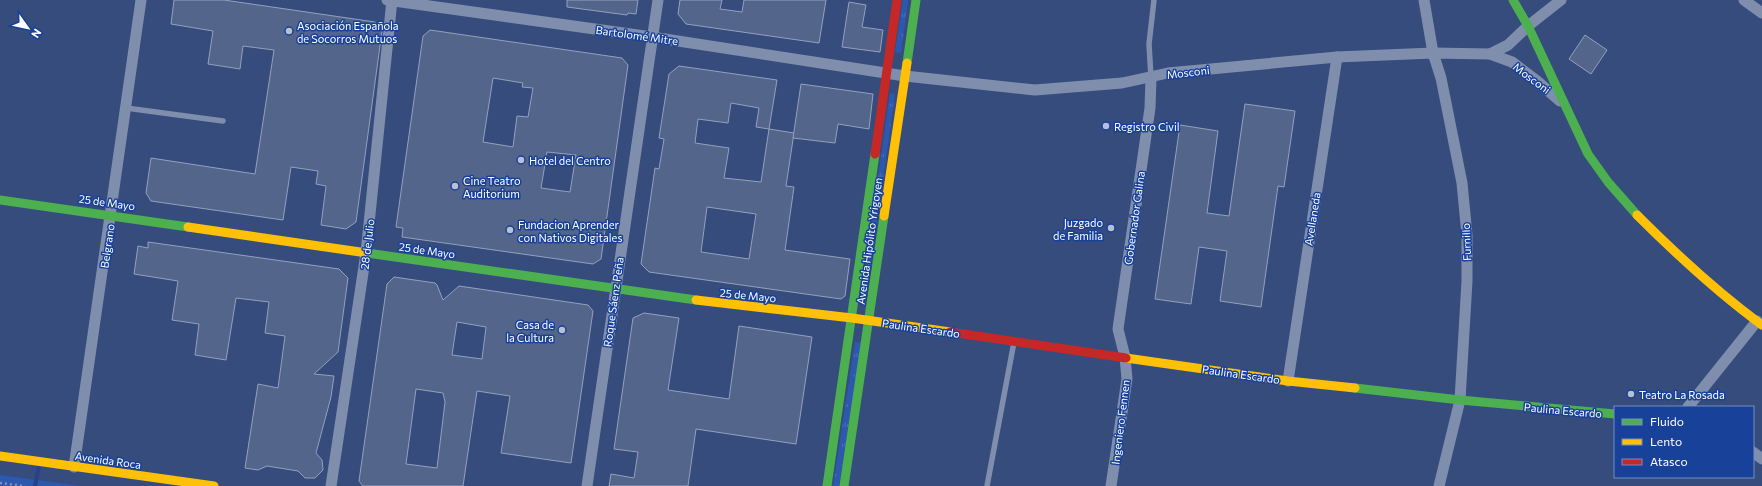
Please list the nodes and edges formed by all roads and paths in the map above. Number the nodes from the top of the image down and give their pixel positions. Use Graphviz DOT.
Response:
graph roads {
  1 [pos="141,0"];
  2 [pos="390,0"];
  3 [pos="658,0"];
  4 [pos="897,0"];
  5 [pos="916,0"];
  6 [pos="1154,0"];
  7 [pos="1424,0"];
  8 [pos="1513,0"];
  9 [pos="1561,0"];
  10 [pos="1744,0"];
  11 [pos="1762,13"];
  12 [pos="1528,26"];
  13 [pos="652,37"];
  14 [pos="1433,53"];
  15 [pos="1490,54"];
  16 [pos="1337,57"];
  17 [pos="887,72"];
  18 [pos="905,76"];
  19 [pos="1151,78"];
  20 [pos="126,108"];
  21 [pos="1569,111"];
  22 [pos="223,121"];
  23 [pos="0,200"];
  24 [pos="111,215"];
  25 [pos="366,253"];
  26 [pos="615,289"];
  27 [pos="852,318"];
  28 [pos="870,321"];
  29 [pos="1759,323"];
  30 [pos="1014,342"];
  31 [pos="1125,357"];
  32 [pos="1288,381"];
  33 [pos="1460,400"];
  34 [pos="1689,406"];
  35 [pos="1614,414"];
  36 [pos="1754,453"];
  37 [pos="0,456"];
  38 [pos="1762,459"];
  39 [pos="74,467"];
  40 [pos="0,483"];
  41 [pos="25,486"];
  42 [pos="214,486"];
  43 [pos="331,486"];
  44 [pos="587,486"];
  45 [pos="827,486"];
  46 [pos="844,486"];
  47 [pos="987,486"];
  48 [pos="1111,486"];
  49 [pos="1438,486"];
  1 -- 20 [label="street, Belgrano"];
  2 -- 13 [label="street, Bartolomé Mitre"];
  2 -- 25 [label="street, 28 de Julio"];
  3 -- 13 [label="street, Roque Sáenz Peña"];
  4 -- 17 [label="street, Avenida Hipólito Yrigoyen"];
  5 -- 18 [label="street, Avenida Hipólito Yrigoyen"];
  6 -- 19 [label="lane"];
  7 -- 14 [label="street, Furnillo"];
  8 -- 12 [label="street"];
  9 -- 12 [label="street, Mosconi"];
  10 -- 11 [label="street"];
  12 -- 15 [label="street, Mosconi"];
  12 -- 21 [label="street"];
  13 -- 17 [label="street, Bartolomé Mitre"];
  13 -- 26 [label="street, Roque Sáenz Peña"];
  14 -- 15 [label="street, Mosconi"];
  14 -- 16 [label="street, Mosconi"];
  14 -- 33 [label="street, Furnillo"];
  15 -- 21 [label="street, Mosconi"];
  16 -- 19 [label="street, Mosconi"];
  16 -- 32 [label="street, Avellaneda"];
  17 -- 18 [label="street, Mosconi"];
  17 -- 27 [label="street, Avenida Hipólito Yrigoyen"];
  18 -- 19 [label="street, Mosconi"];
  18 -- 28 [label="street, Avenida Hipólito Yrigoyen"];
  19 -- 31 [label="street, Gobernador Galina"];
  20 -- 22 [label="lane"];
  20 -- 24 [label="street, Belgrano"];
  21 -- 29 [label="street"];
  23 -- 24 [label="street, 25 de Mayo"];
  24 -- 25 [label="street, 25 de Mayo"];
  24 -- 39 [label="street, Belgrano"];
  25 -- 26 [label="street, 25 de Mayo"];
  25 -- 43 [label="street, 28 de Julio"];
  26 -- 27 [label="street, 25 de Mayo"];
  26 -- 44 [label="street, Roque Sáenz Peña"];
  27 -- 28 [label="street, 25 de Mayo"];
  27 -- 45 [label="street, Avenida Hipólito Yrigoyen"];
  28 -- 30 [label="street, Paulina Escardo"];
  28 -- 46 [label="street, Avenida Hipólito Yrigoyen"];
  29 -- 34 [label="street"];
  30 -- 31 [label="street, Paulina Escardo"];
  30 -- 47 [label="lane"];
  31 -- 32 [label="street, Paulina Escardo"];
  31 -- 48 [label="street, Ingeniero Fennen"];
  32 -- 33 [label="street, Paulina Escardo"];
  33 -- 35 [label="street, Paulina Escardo"];
  33 -- 49 [label="street, Furnillo"];
  36 -- 38 [label="street"];
  37 -- 39 [label="street, Avenida Roca"];
  39 -- 42 [label="street, Avenida Roca"];
  40 -- 41 [label="path"];
}
